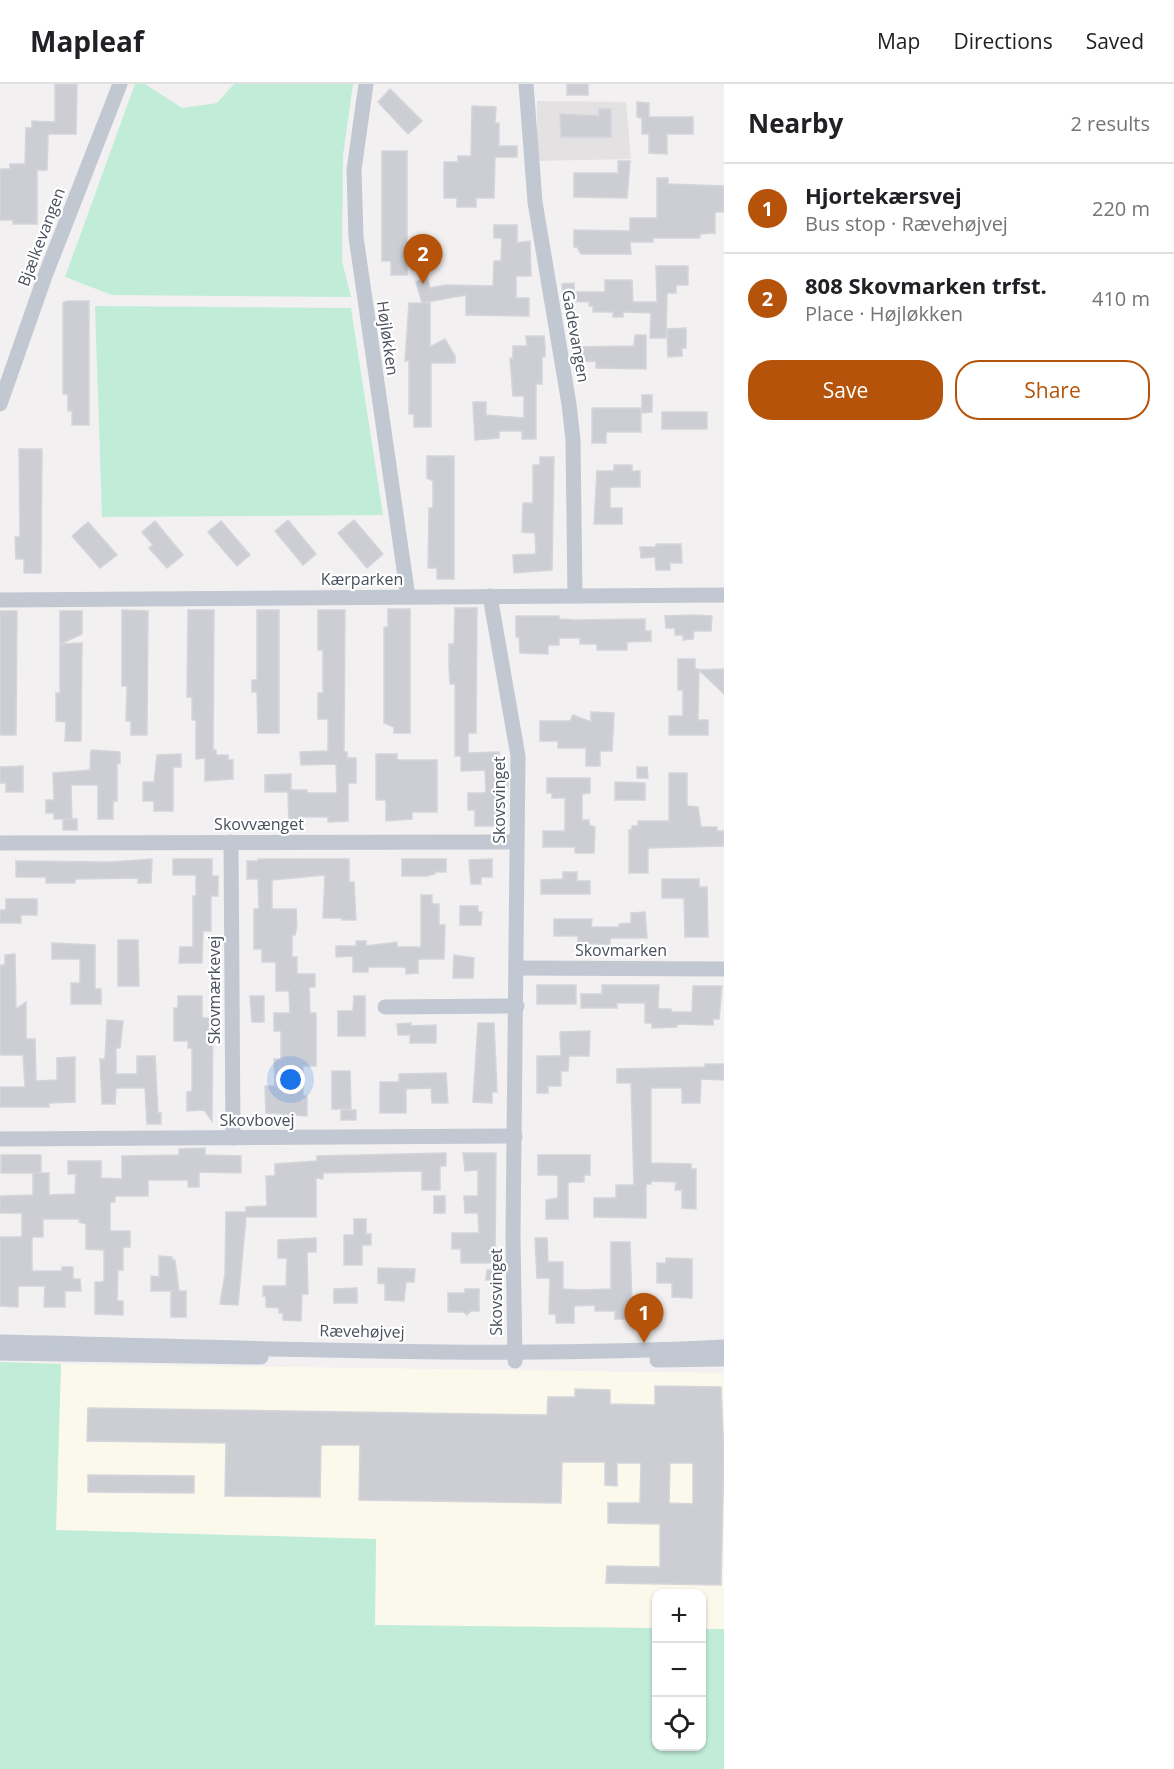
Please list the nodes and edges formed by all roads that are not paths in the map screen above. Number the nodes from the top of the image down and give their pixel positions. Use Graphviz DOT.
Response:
graph roads {
  1 [pos="120,84"];
  2 [pos="366,84"];
  3 [pos="526,84"];
  4 [pos="0,404"];
  5 [pos="724,595"];
  6 [pos="490,596"];
  7 [pos="575,596"];
  8 [pos="408,597"];
  9 [pos="0,600"];
  10 [pos="231,842"];
  11 [pos="517,842"];
  12 [pos="0,843"];
  13 [pos="518,968"];
  14 [pos="724,969"];
  15 [pos="517,1006"];
  16 [pos="385,1007"];
  17 [pos="515,1136"];
  18 [pos="233,1138"];
  19 [pos="0,1139"];
  20 [pos="0,1342"];
  21 [pos="724,1347"];
  22 [pos="0,1353"];
  23 [pos="514,1356"];
  24 [pos="724,1359"];
  1 -- 4 [label="street, Bjælkevangen"];
  2 -- 8 [label="street, Højløkken"];
  3 -- 7 [label="street, Gadevangen"];
  5 -- 7 [label="street, Kærparken"];
  6 -- 7 [label="street, Kærparken"];
  6 -- 8 [label="street, Kærparken"];
  6 -- 11 [label="street, Skovsvinget"];
  8 -- 9 [label="street, Kærparken"];
  10 -- 11 [label="street, Skovvænget"];
  10 -- 12 [label="street, Skovvænget"];
  10 -- 18 [label="street, Skovmærkevej"];
  11 -- 13 [label="street, Skovsvinget"];
  13 -- 14 [label="street, Skovmarken"];
  13 -- 15 [label="street, Skovsvinget"];
  15 -- 16 [label="street"];
  15 -- 17 [label="street, Skovsvinget"];
  17 -- 18 [label="street, Skovbovej"];
  17 -- 23 [label="street, Skovsvinget"];
  18 -- 19 [label="street, Skovbovej"];
  20 -- 23 [label="street, Rævehøjvej"];
  21 -- 23 [label="street, Rævehøjvej"];
  22 -- 23 [label="street, Rævehøjvej"];
  23 -- 24 [label="street, Rævehøjvej"];
}
